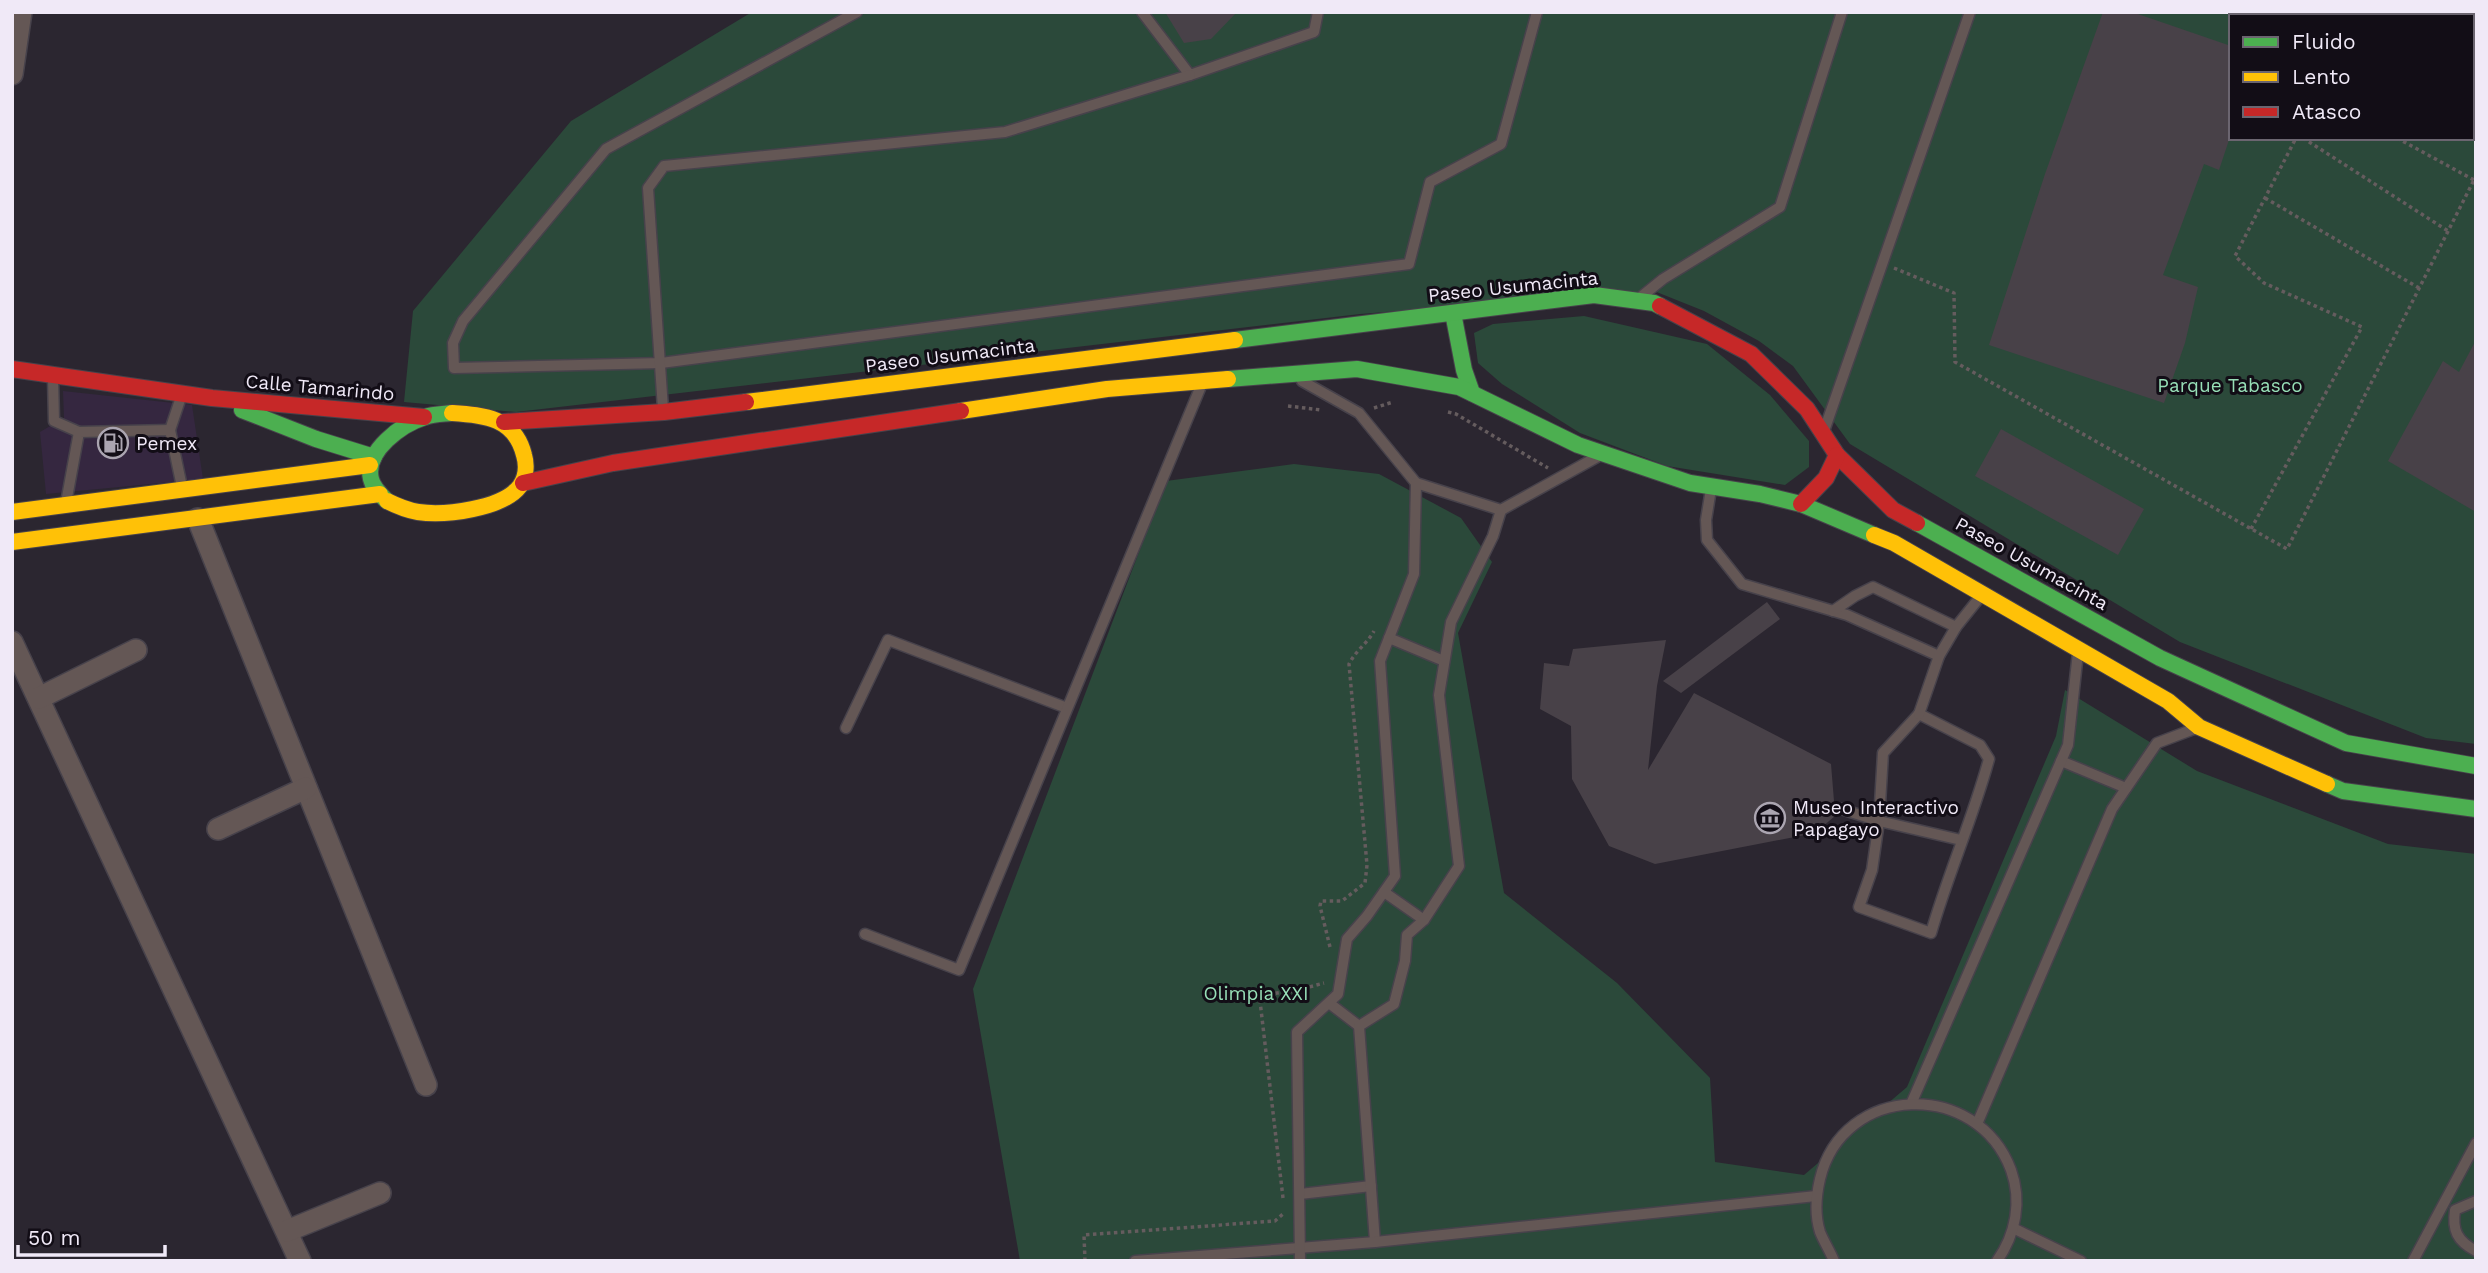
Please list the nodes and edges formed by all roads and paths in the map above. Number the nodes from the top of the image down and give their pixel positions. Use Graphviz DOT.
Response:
graph roads {
  1 [pos="21,12"];
  2 [pos="857,12"];
  3 [pos="1142,12"];
  4 [pos="1318,12"];
  5 [pos="1537,12"];
  6 [pos="1842,12"];
  7 [pos="1970,12"];
  8 [pos="12,74"];
  9 [pos="1190,75"];
  10 [pos="2295,140"];
  11 [pos="2306,140"];
  12 [pos="2401,140"];
  13 [pos="2475,178"];
  14 [pos="2265,198"];
  15 [pos="2448,231"];
  16 [pos="1883,263"];
  17 [pos="2419,288"];
  18 [pos="1636,301"];
  19 [pos="1452,313"];
  20 [pos="661,363"];
  21 [pos="12,369"];
  22 [pos="1291,374"];
  23 [pos="53,375"];
  24 [pos="1204,381"];
  25 [pos="1472,393"];
  26 [pos="181,394"];
  27 [pos="212,398"];
  28 [pos="1404,398"];
  29 [pos="1288,406"];
  30 [pos="1443,410"];
  31 [pos="1329,411"];
  32 [pos="664,412"];
  33 [pos="1359,413"];
  34 [pos="424,417"];
  35 [pos="504,422"];
  36 [pos="170,430"];
  37 [pos="79,432"];
  38 [pos="1823,434"];
  39 [pos="1603,454"];
  40 [pos="1837,455"];
  41 [pos="372,461"];
  42 [pos="1563,476"];
  43 [pos="523,483"];
  44 [pos="1416,483"];
  45 [pos="1711,486"];
  46 [pos="182,490"];
  47 [pos="380,494"];
  48 [pos="1801,504"];
  49 [pos="65,505"];
  50 [pos="1501,510"];
  51 [pos="12,512"];
  52 [pos="198,519"];
  53 [pos="2250,530"];
  54 [pos="12,542"];
  55 [pos="1982,594"];
  56 [pos="1833,611"];
  57 [pos="1379,622"];
  58 [pos="1956,627"];
  59 [pos="1389,638"];
  60 [pos="12,642"];
  61 [pos="2078,649"];
  62 [pos="136,650"];
  63 [pos="1939,656"];
  64 [pos="1444,661"];
  65 [pos="39,698"];
  66 [pos="1066,708"];
  67 [pos="1919,714"];
  68 [pos="2199,727"];
  69 [pos="846,728"];
  70 [pos="2061,761"];
  71 [pos="2476,766"];
  72 [pos="306,788"];
  73 [pos="2126,788"];
  74 [pos="1838,808"];
  75 [pos="2476,809"];
  76 [pos="1879,821"];
  77 [pos="218,829"];
  78 [pos="1961,840"];
  79 [pos="1384,892"];
  80 [pos="1424,920"];
  81 [pos="865,934"];
  82 [pos="1331,953"];
  83 [pos="1329,975"];
  84 [pos="1329,1003"];
  85 [pos="1359,1026"];
  86 [pos="426,1084"];
  87 [pos="1911,1104"];
  88 [pos="1977,1124"];
  89 [pos="2476,1143"];
  90 [pos="1371,1186"];
  91 [pos="380,1193"];
  92 [pos="1300,1194"];
  93 [pos="1816,1196"];
  94 [pos="2476,1201"];
  95 [pos="2013,1228"];
  96 [pos="286,1231"];
  97 [pos="1375,1242"];
  98 [pos="1300,1248"];
  99 [pos="2476,1251"];
  100 [pos="1243,1256"];
  101 [pos="300,1261"];
  102 [pos="1085,1261"];
  103 [pos="1135,1261"];
  104 [pos="1300,1261"];
  105 [pos="1834,1261"];
  106 [pos="1997,1261"];
  107 [pos="2081,1261"];
  108 [pos="2413,1261"];
  1 -- 8 [label="street"];
  2 -- 20 [label="lane"];
  3 -- 9 [label="lane"];
  4 -- 9 [label="lane"];
  5 -- 20 [label="lane"];
  6 -- 18 [label="lane"];
  7 -- 16 [label="lane"];
  9 -- 20 [label="lane"];
  10 -- 14 [label="path"];
  11 -- 15 [label="path"];
  12 -- 13 [label="path"];
  13 -- 15 [label="path"];
  14 -- 17 [label="path"];
  14 -- 53 [label="path"];
  15 -- 17 [label="path"];
  16 -- 38 [label="lane"];
  16 -- 53 [label="path"];
  17 -- 53 [label="path"];
  18 -- 19 [label="main road, Paseo Usumacinta"];
  18 -- 38 [label="main road, Paseo Usumacinta"];
  19 -- 25 [label="main road"];
  19 -- 32 [label="main road, Paseo Usumacinta"];
  20 -- 32 [label="lane"];
  21 -- 23 [label="main road, Calle Tamarindo"];
  22 -- 24 [label="main road"];
  22 -- 25 [label="main road"];
  22 -- 33 [label="lane"];
  23 -- 26 [label="main road, Calle Tamarindo"];
  23 -- 37 [label="lane"];
  24 -- 43 [label="main road"];
  24 -- 66 [label="lane"];
  25 -- 39 [label="main road"];
  26 -- 27 [label="main road, Calle Tamarindo"];
  26 -- 36 [label="lane"];
  27 -- 34 [label="main road, Calle Tamarindo"];
  27 -- 41 [label="main road, Calle Tamarindo"];
  28 -- 33 [label="path"];
  29 -- 31 [label="path"];
  30 -- 42 [label="path"];
  32 -- 35 [label="main road, Paseo Usumacinta"];
  33 -- 44 [label="lane"];
  34 -- 35 [label="main road"];
  34 -- 41 [label="main road"];
  35 -- 43 [label="main road"];
  36 -- 37 [label="lane"];
  36 -- 46 [label="lane"];
  37 -- 49 [label="lane"];
  38 -- 40 [label="main road, Paseo Usumacinta"];
  39 -- 42 [label="lane"];
  39 -- 45 [label="main road"];
  40 -- 48 [label="main road"];
  40 -- 71 [label="main road, Paseo Usumacinta"];
  41 -- 46 [label="main road"];
  41 -- 47 [label="main road"];
  42 -- 50 [label="lane"];
  43 -- 47 [label="main road"];
  44 -- 50 [label="lane"];
  44 -- 59 [label="lane"];
  45 -- 48 [label="main road"];
  45 -- 56 [label="lane"];
  46 -- 49 [label="main road"];
  47 -- 52 [label="main road"];
  48 -- 55 [label="main road"];
  49 -- 51 [label="main road"];
  50 -- 64 [label="lane"];
  52 -- 54 [label="main road"];
  52 -- 72 [label="street"];
  55 -- 58 [label="lane"];
  55 -- 61 [label="main road"];
  56 -- 58 [label="lane"];
  56 -- 63 [label="lane"];
  57 -- 82 [label="path"];
  58 -- 63 [label="lane"];
  59 -- 64 [label="lane"];
  59 -- 79 [label="lane"];
  60 -- 65 [label="street"];
  61 -- 68 [label="main road"];
  61 -- 70 [label="lane"];
  62 -- 65 [label="street"];
  63 -- 67 [label="lane"];
  64 -- 80 [label="lane"];
  65 -- 96 [label="street"];
  66 -- 69 [label="lane"];
  66 -- 81 [label="lane"];
  67 -- 76 [label="lane"];
  67 -- 78 [label="lane"];
  68 -- 73 [label="lane"];
  68 -- 75 [label="main road"];
  70 -- 73 [label="lane"];
  70 -- 87 [label="lane"];
  72 -- 77 [label="street"];
  72 -- 86 [label="street"];
  73 -- 88 [label="lane"];
  74 -- 76 [label="lane"];
  76 -- 78 [label="lane"];
  76 -- 78 [label="lane"];
  79 -- 80 [label="lane"];
  79 -- 84 [label="lane"];
  80 -- 85 [label="lane"];
  83 -- 102 [label="path"];
  84 -- 85 [label="lane"];
  84 -- 92 [label="lane"];
  85 -- 90 [label="lane"];
  87 -- 88 [label="lane"];
  87 -- 93 [label="lane"];
  88 -- 95 [label="lane"];
  89 -- 108 [label="lane"];
  90 -- 92 [label="lane"];
  90 -- 97 [label="lane"];
  91 -- 96 [label="street"];
  92 -- 98 [label="lane"];
  93 -- 97 [label="lane"];
  93 -- 105 [label="lane"];
  94 -- 99 [label="lane"];
  95 -- 106 [label="lane"];
  95 -- 107 [label="lane"];
  96 -- 101 [label="street"];
  97 -- 98 [label="lane"];
  98 -- 100 [label="lane"];
  98 -- 104 [label="lane"];
  100 -- 103 [label="lane"];
}
